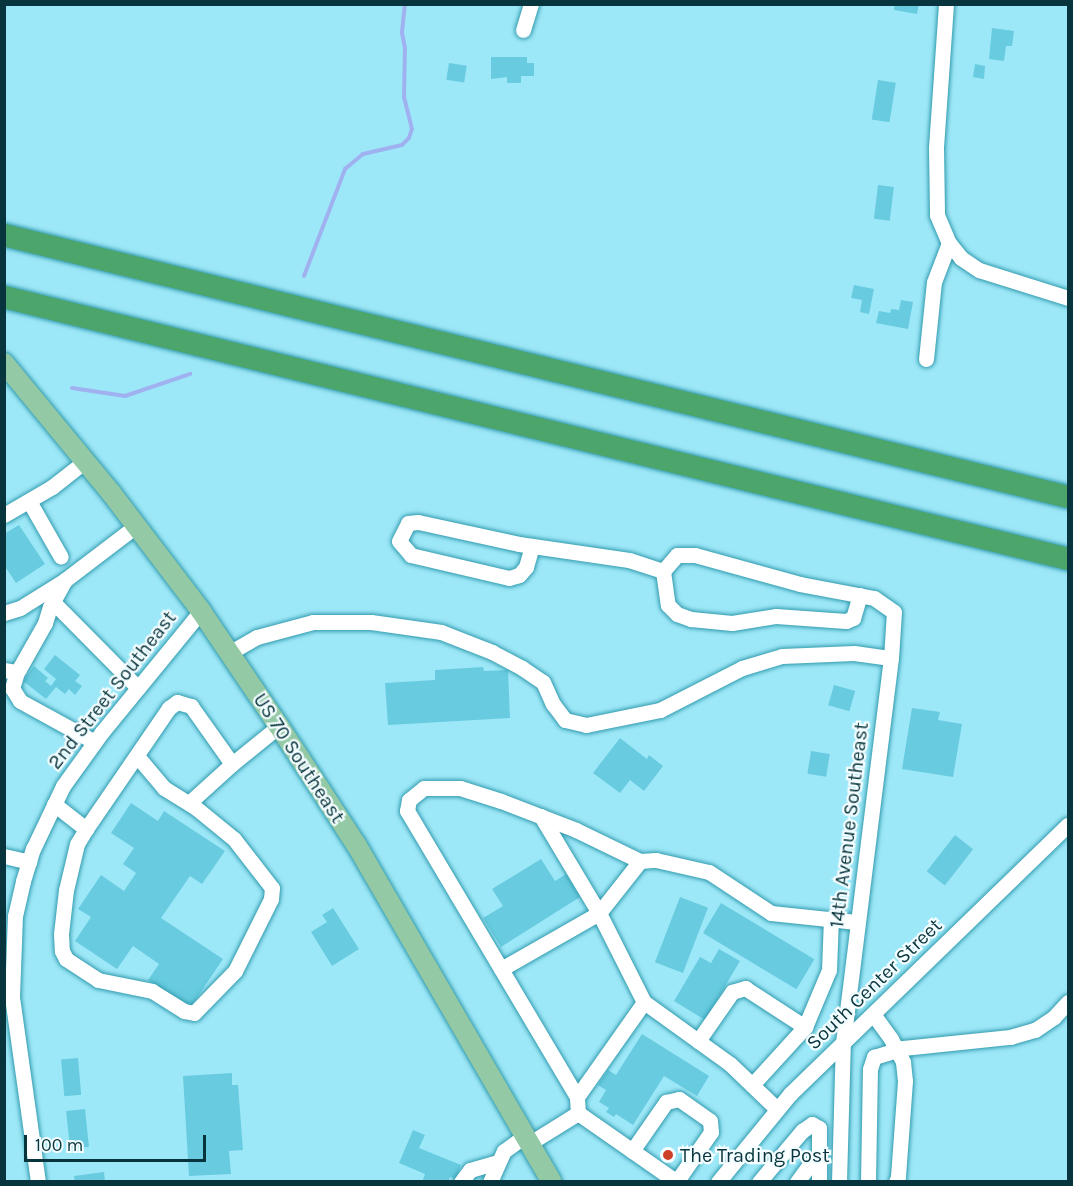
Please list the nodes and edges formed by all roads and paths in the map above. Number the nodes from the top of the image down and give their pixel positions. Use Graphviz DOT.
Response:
graph roads {
  1 [pos="531,4"];
  2 [pos="946,4"];
  3 [pos="523,30"];
  4 [pos="4,235"];
  5 [pos="949,243"];
  6 [pos="9,298"];
  7 [pos="1068,298"];
  8 [pos="926,359"];
  9 [pos="4,363"];
  10 [pos="85,461"];
  11 [pos="1068,497"];
  12 [pos="29,501"];
  13 [pos="4,515"];
  14 [pos="136,526"];
  15 [pos="532,546"];
  16 [pos="61,557"];
  17 [pos="1068,559"];
  18 [pos="663,571"];
  19 [pos="65,580"];
  20 [pos="860,595"];
  21 [pos="53,602"];
  22 [pos="201,611"];
  23 [pos="4,613"];
  24 [pos="229,653"];
  25 [pos="891,658"];
  26 [pos="11,671"];
  27 [pos="138,688"];
  28 [pos="279,726"];
  29 [pos="95,742"];
  30 [pos="137,756"];
  31 [pos="232,764"];
  32 [pos="189,803"];
  33 [pos="54,804"];
  34 [pos="541,816"];
  35 [pos="86,828"];
  36 [pos="1066,833"];
  37 [pos="4,856"];
  38 [pos="640,861"];
  39 [pos="29,862"];
  40 [pos="599,913"];
  41 [pos="831,919"];
  42 [pos="857,922"];
  43 [pos="8,953"];
  44 [pos="501,969"];
  45 [pos="644,1002"];
  46 [pos="1068,1002"];
  47 [pos="873,1014"];
  48 [pos="806,1027"];
  49 [pos="698,1041"];
  50 [pos="843,1043"];
  51 [pos="895,1049"];
  52 [pos="752,1085"];
  53 [pos="577,1096"];
  54 [pos="777,1109"];
  55 [pos="578,1113"];
  56 [pos="528,1139"];
  57 [pos="632,1151"];
  58 [pos="820,1156"];
  59 [pos="498,1162"];
  60 [pos="677,1181"];
  61 [pos="38,1182"];
  62 [pos="461,1182"];
  63 [pos="490,1182"];
  64 [pos="552,1182"];
  65 [pos="718,1182"];
  66 [pos="759,1182"];
  67 [pos="797,1182"];
  68 [pos="819,1182"];
  69 [pos="839,1182"];
  70 [pos="868,1182"];
  71 [pos="896,1182"];
  1 -- 3 [label="street"];
  2 -- 5 [label="street"];
  4 -- 11 [label="highway"];
  5 -- 7 [label="street"];
  5 -- 8 [label="street"];
  6 -- 17 [label="highway"];
  9 -- 10 [label="main road, US 70 Southeast"];
  10 -- 12 [label="street"];
  10 -- 14 [label="main road, US 70 Southeast"];
  12 -- 13 [label="street"];
  12 -- 16 [label="street"];
  14 -- 19 [label="street"];
  14 -- 22 [label="main road, US 70 Southeast"];
  15 -- 15 [label="street"];
  15 -- 18 [label="street"];
  18 -- 20 [label="street"];
  18 -- 20 [label="street"];
  19 -- 21 [label="street"];
  19 -- 23 [label="street"];
  20 -- 25 [label="street, 14th Avenue Southeast"];
  21 -- 26 [label="street"];
  21 -- 27 [label="street"];
  22 -- 24 [label="main road, US 70 Southeast"];
  22 -- 27 [label="street, 2nd Street Southeast"];
  24 -- 25 [label="street"];
  24 -- 28 [label="main road, US 70 Southeast"];
  25 -- 42 [label="street, 14th Avenue Southeast"];
  26 -- 29 [label="street"];
  27 -- 29 [label="street, 2nd Street Southeast"];
  28 -- 31 [label="street"];
  28 -- 56 [label="main road, US 70 Southeast"];
  29 -- 33 [label="street, 2nd Street Southeast"];
  30 -- 31 [label="street"];
  30 -- 32 [label="street"];
  30 -- 35 [label="street"];
  31 -- 32 [label="street"];
  32 -- 35 [label="street"];
  33 -- 35 [label="street"];
  33 -- 39 [label="street, 2nd Street Southeast"];
  34 -- 38 [label="street"];
  34 -- 40 [label="street"];
  34 -- 44 [label="street"];
  36 -- 47 [label="street, South Center Street"];
  37 -- 39 [label="street"];
  38 -- 40 [label="street"];
  38 -- 41 [label="street"];
  39 -- 43 [label="street, 2nd Street Southeast"];
  40 -- 44 [label="street"];
  40 -- 45 [label="street"];
  41 -- 42 [label="street"];
  41 -- 48 [label="street"];
  42 -- 50 [label="street, 14th Avenue Southeast"];
  43 -- 61 [label="street, 2nd Street Southeast"];
  44 -- 53 [label="street"];
  45 -- 49 [label="street"];
  45 -- 53 [label="street"];
  46 -- 51 [label="street"];
  47 -- 50 [label="street, South Center Street"];
  47 -- 51 [label="street"];
  48 -- 49 [label="street"];
  48 -- 52 [label="street"];
  49 -- 52 [label="street"];
  50 -- 54 [label="street, South Center Street"];
  50 -- 69 [label="street, 14th Avenue Southeast"];
  51 -- 70 [label="street"];
  51 -- 71 [label="street"];
  52 -- 54 [label="street"];
  53 -- 55 [label="street"];
  54 -- 65 [label="street, South Center Street"];
  55 -- 56 [label="street"];
  55 -- 57 [label="street"];
  56 -- 59 [label="street"];
  56 -- 64 [label="main road, US 70 Southeast"];
  57 -- 60 [label="street"];
  57 -- 60 [label="street"];
  58 -- 66 [label="street"];
  58 -- 67 [label="street"];
  58 -- 68 [label="street"];
  59 -- 62 [label="street"];
  59 -- 63 [label="street"];
}
